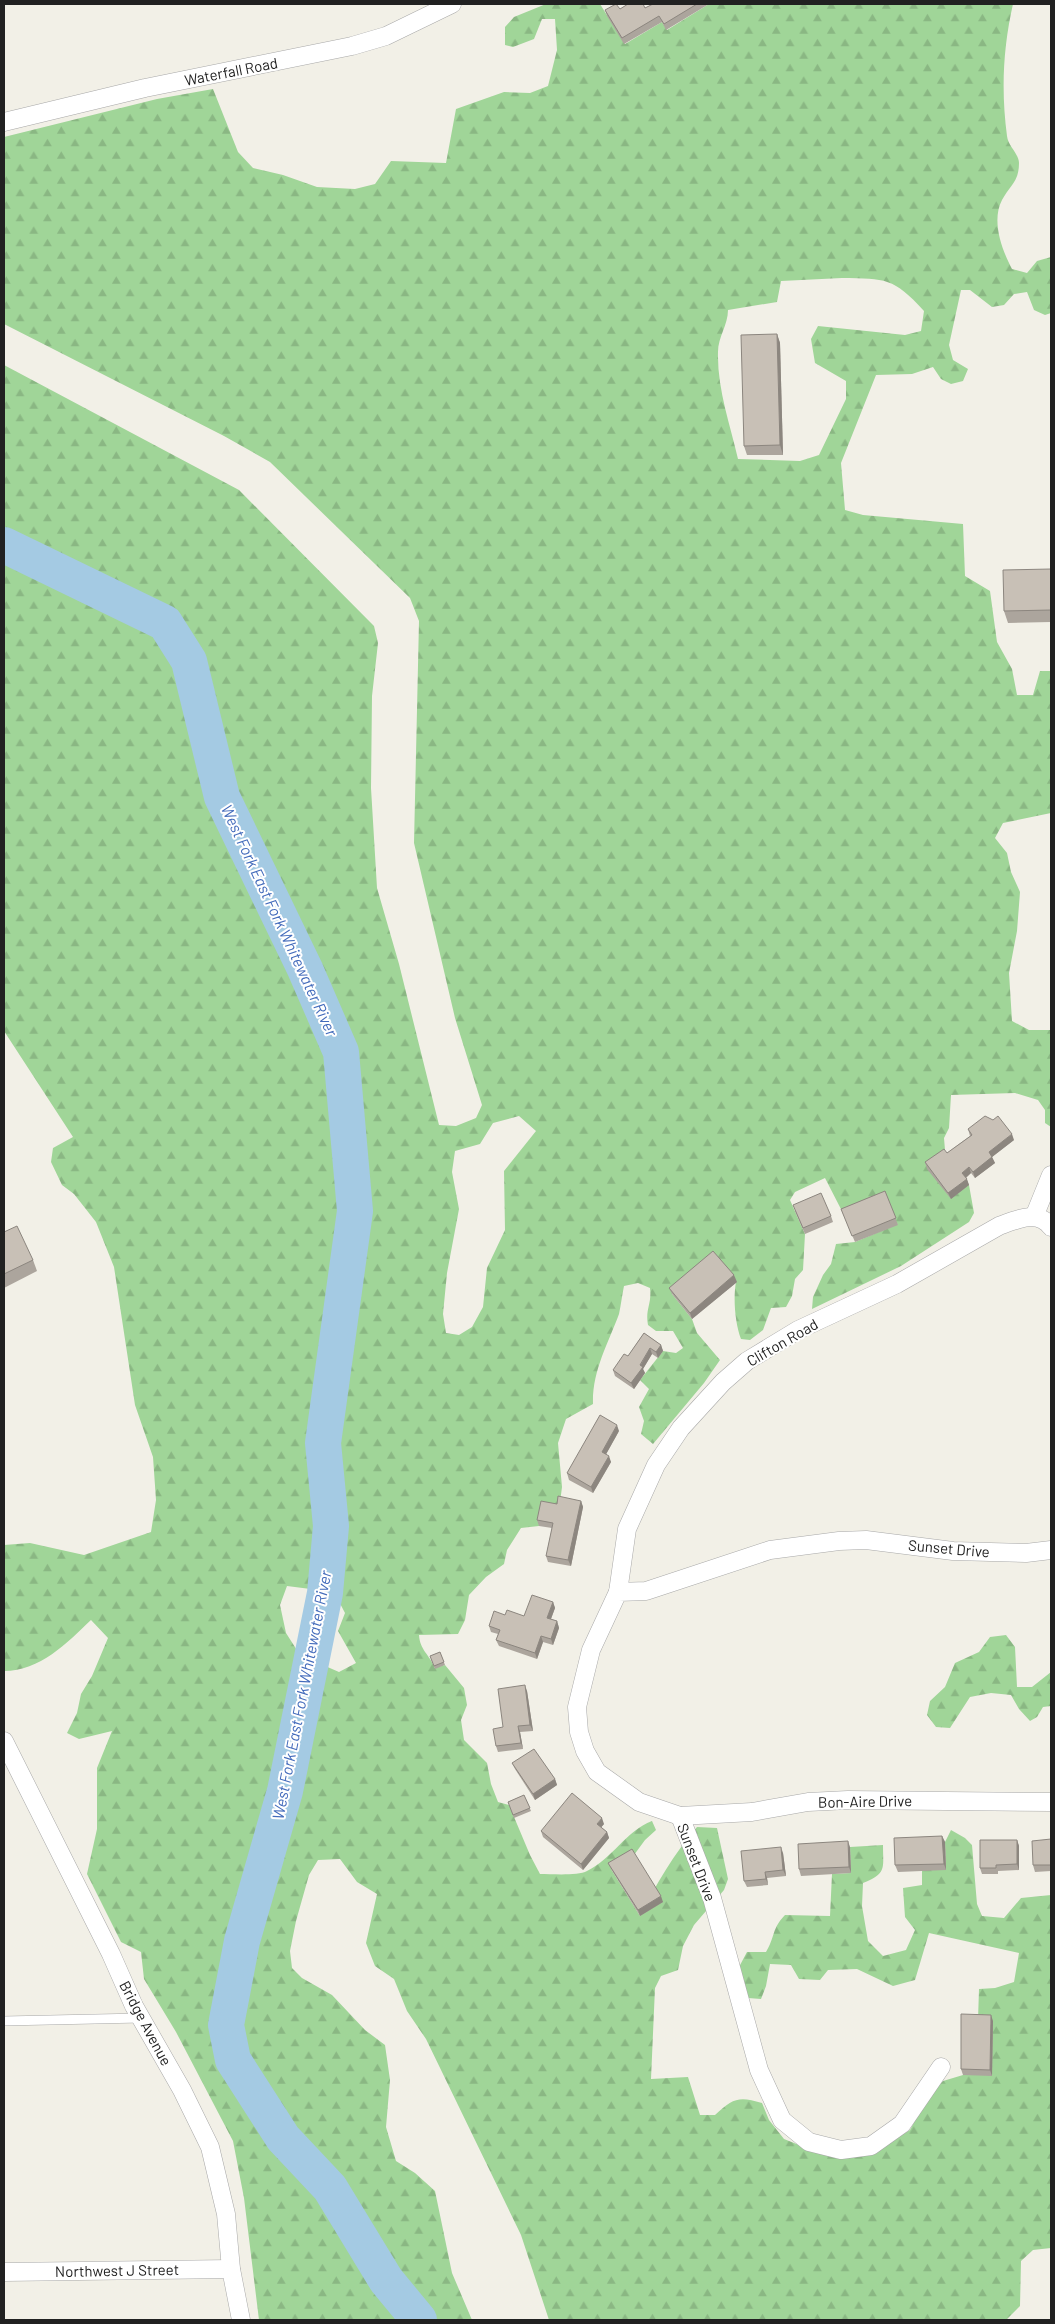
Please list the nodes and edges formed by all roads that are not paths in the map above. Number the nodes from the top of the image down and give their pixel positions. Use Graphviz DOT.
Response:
graph roads {
  1 [pos="452,4"];
  2 [pos="4,122"];
  3 [pos="1051,1175"];
  4 [pos="1034,1217"];
  5 [pos="1051,1226"];
  6 [pos="1051,1550"];
  7 [pos="618,1592"];
  8 [pos="4,1741"];
  9 [pos="1051,1802"];
  10 [pos="680,1816"];
  11 [pos="141,2018"];
  12 [pos="4,2021"];
  13 [pos="941,2067"];
  14 [pos="231,2269"];
  15 [pos="4,2272"];
  16 [pos="240,2320"];
  1 -- 2 [label="street, Waterfall Road"];
  3 -- 4 [label="street"];
  4 -- 5 [label="street"];
  4 -- 7 [label="street, Clifton Road"];
  6 -- 7 [label="street, Sunset Drive"];
  7 -- 10 [label="street, Sunset Drive"];
  8 -- 11 [label="street, Bridge Avenue"];
  9 -- 10 [label="street, Bon-Aire Drive"];
  10 -- 13 [label="street, Sunset Drive"];
  11 -- 12 [label="lane"];
  11 -- 14 [label="street, Bridge Avenue"];
  14 -- 15 [label="street, Northwest J Street"];
  14 -- 16 [label="street, Bridge Avenue"];
}
